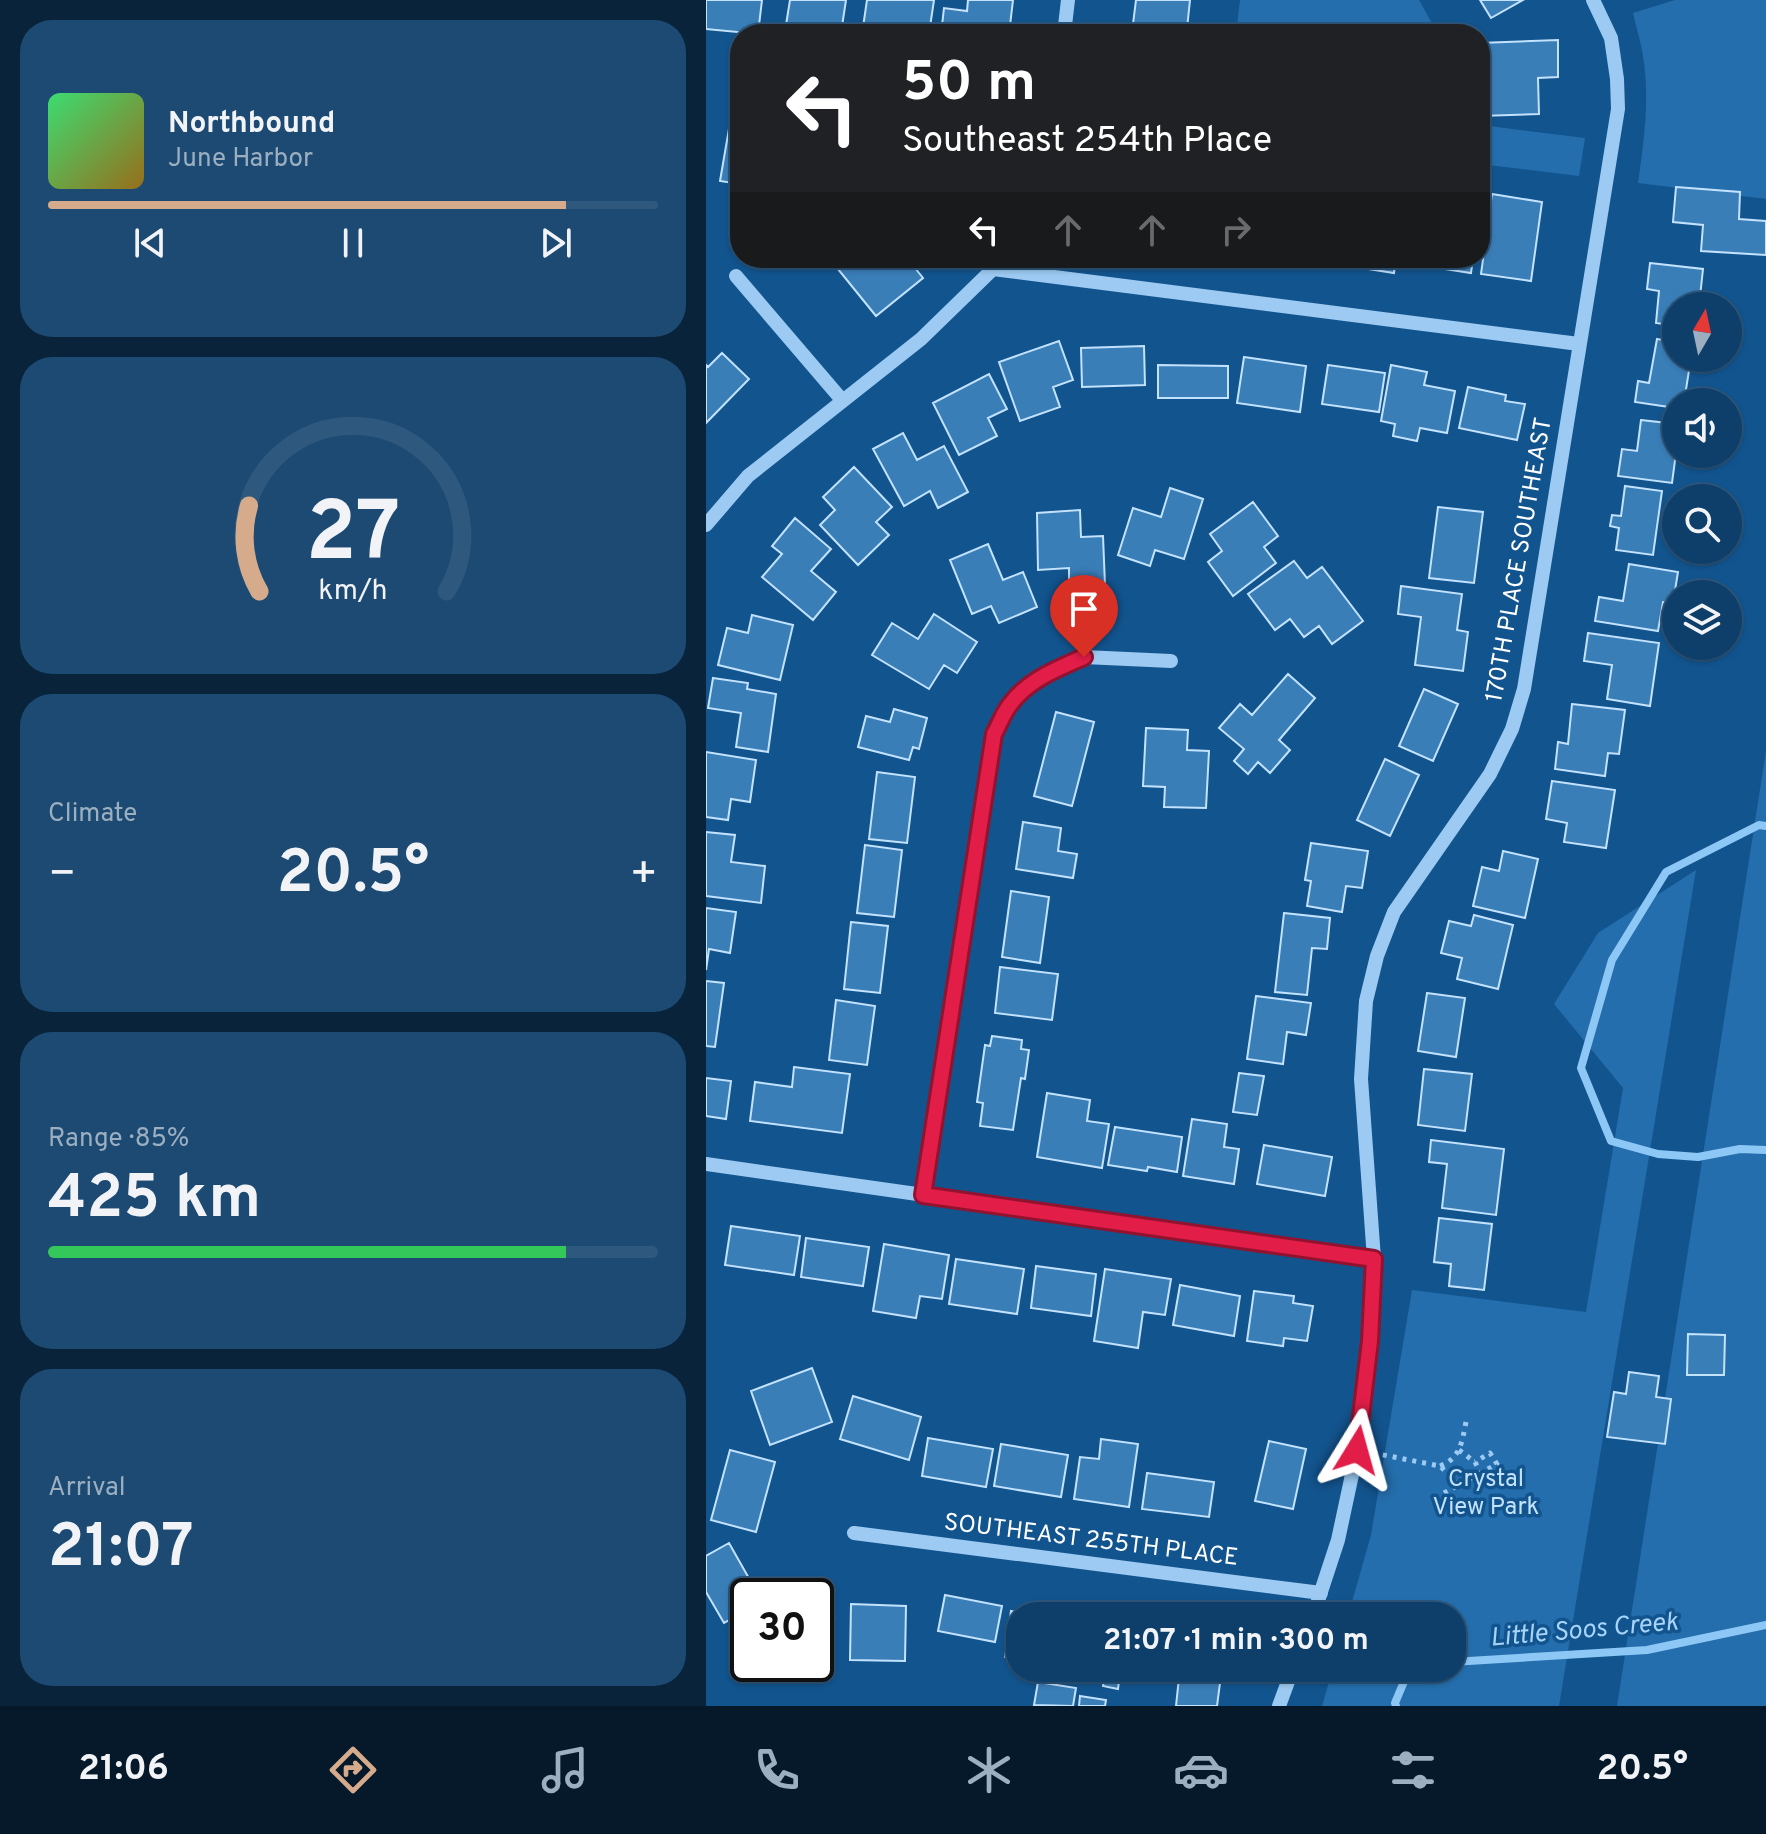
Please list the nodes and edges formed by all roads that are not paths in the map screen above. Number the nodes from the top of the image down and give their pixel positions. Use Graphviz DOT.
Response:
graph roads {
  1 [pos="1068,0"];
  2 [pos="1593,0"];
  3 [pos="1065,24"];
  4 [pos="992,268"];
  5 [pos="1025,268"];
  6 [pos="736,276"];
  7 [pos="1579,344"];
  8 [pos="842,400"];
  9 [pos="706,525"];
  10 [pos="1171,661"];
  11 [pos="706,1164"];
  12 [pos="923,1195"];
  13 [pos="1374,1259"];
  14 [pos="854,1533"];
  15 [pos="1321,1593"];
  16 [pos="1318,1602"];
  17 [pos="1288,1682"];
  18 [pos="1279,1706"];
  1 -- 3 [label="street"];
  2 -- 7 [label="street, 170TH PLACE SOUTHEAST"];
  4 -- 8 [label="street"];
  5 -- 7 [label="street"];
  6 -- 8 [label="street"];
  7 -- 13 [label="street, 170TH PLACE SOUTHEAST"];
  8 -- 9 [label="street"];
  10 -- 12 [label="street"];
  11 -- 12 [label="street"];
  12 -- 13 [label="street"];
  13 -- 15 [label="street, 170TH PLACE SOUTHEAST"];
  14 -- 15 [label="street, SOUTHEAST 255TH PLACE"];
  15 -- 16 [label="street, 170TH PLACE SOUTHEAST"];
  17 -- 18 [label="street"];
}
